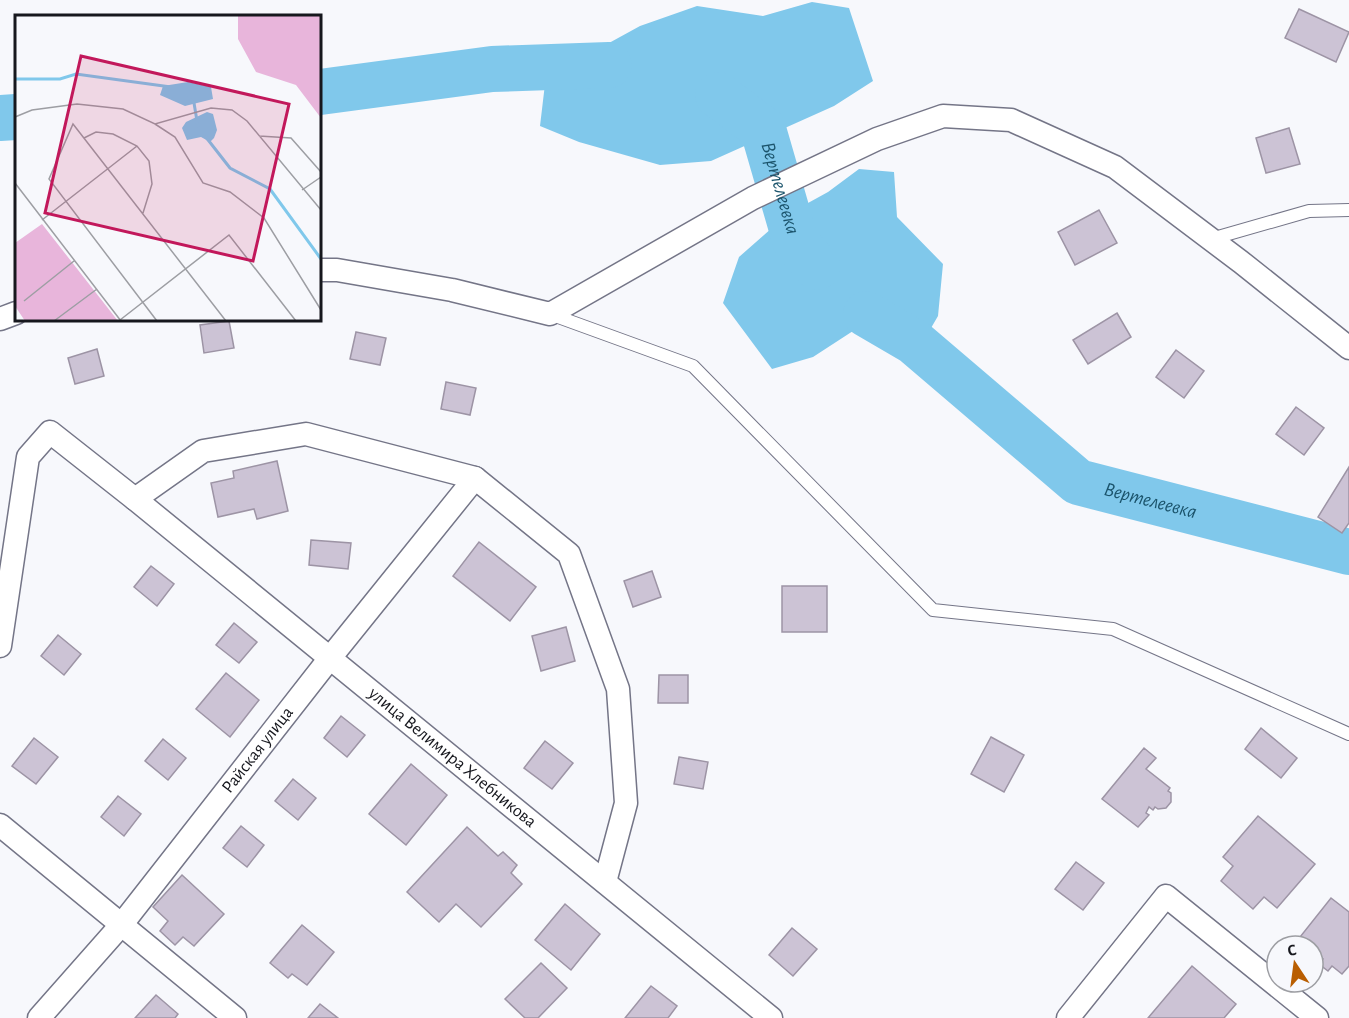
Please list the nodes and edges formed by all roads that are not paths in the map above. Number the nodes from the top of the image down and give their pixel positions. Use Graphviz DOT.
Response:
graph roads {
  1 [pos="1349,210"];
  2 [pos="1211,239"];
  3 [pos="321,270"];
  4 [pos="15,313"];
  5 [pos="550,314"];
  6 [pos="0,319"];
  7 [pos="1349,348"];
  8 [pos="475,478"];
  9 [pos="135,499"];
  10 [pos="0,645"];
  11 [pos="330,658"];
  12 [pos="1349,734"];
  13 [pos="0,825"];
  14 [pos="605,882"];
  15 [pos="122,924"];
  16 [pos="39,1018"];
  17 [pos="235,1018"];
  18 [pos="771,1018"];
  19 [pos="1068,1018"];
  20 [pos="1317,1018"];
  1 -- 2 [label="lane"];
  2 -- 5 [label="street"];
  2 -- 7 [label="street"];
  3 -- 5 [label="street"];
  4 -- 6 [label="street"];
  5 -- 12 [label="lane"];
  8 -- 9 [label="street"];
  8 -- 11 [label="street, Райская улица"];
  8 -- 14 [label="street"];
  9 -- 10 [label="street, улица Велимира Хлебникова"];
  9 -- 11 [label="street, улица Велимира Хлебникова"];
  11 -- 14 [label="street, улица Велимира Хлебникова"];
  11 -- 15 [label="street, Райская улица"];
  13 -- 15 [label="street"];
  14 -- 18 [label="street, улица Велимира Хлебникова"];
  15 -- 16 [label="street, Райская улица"];
  15 -- 17 [label="street"];
  19 -- 20 [label="street"];
}
